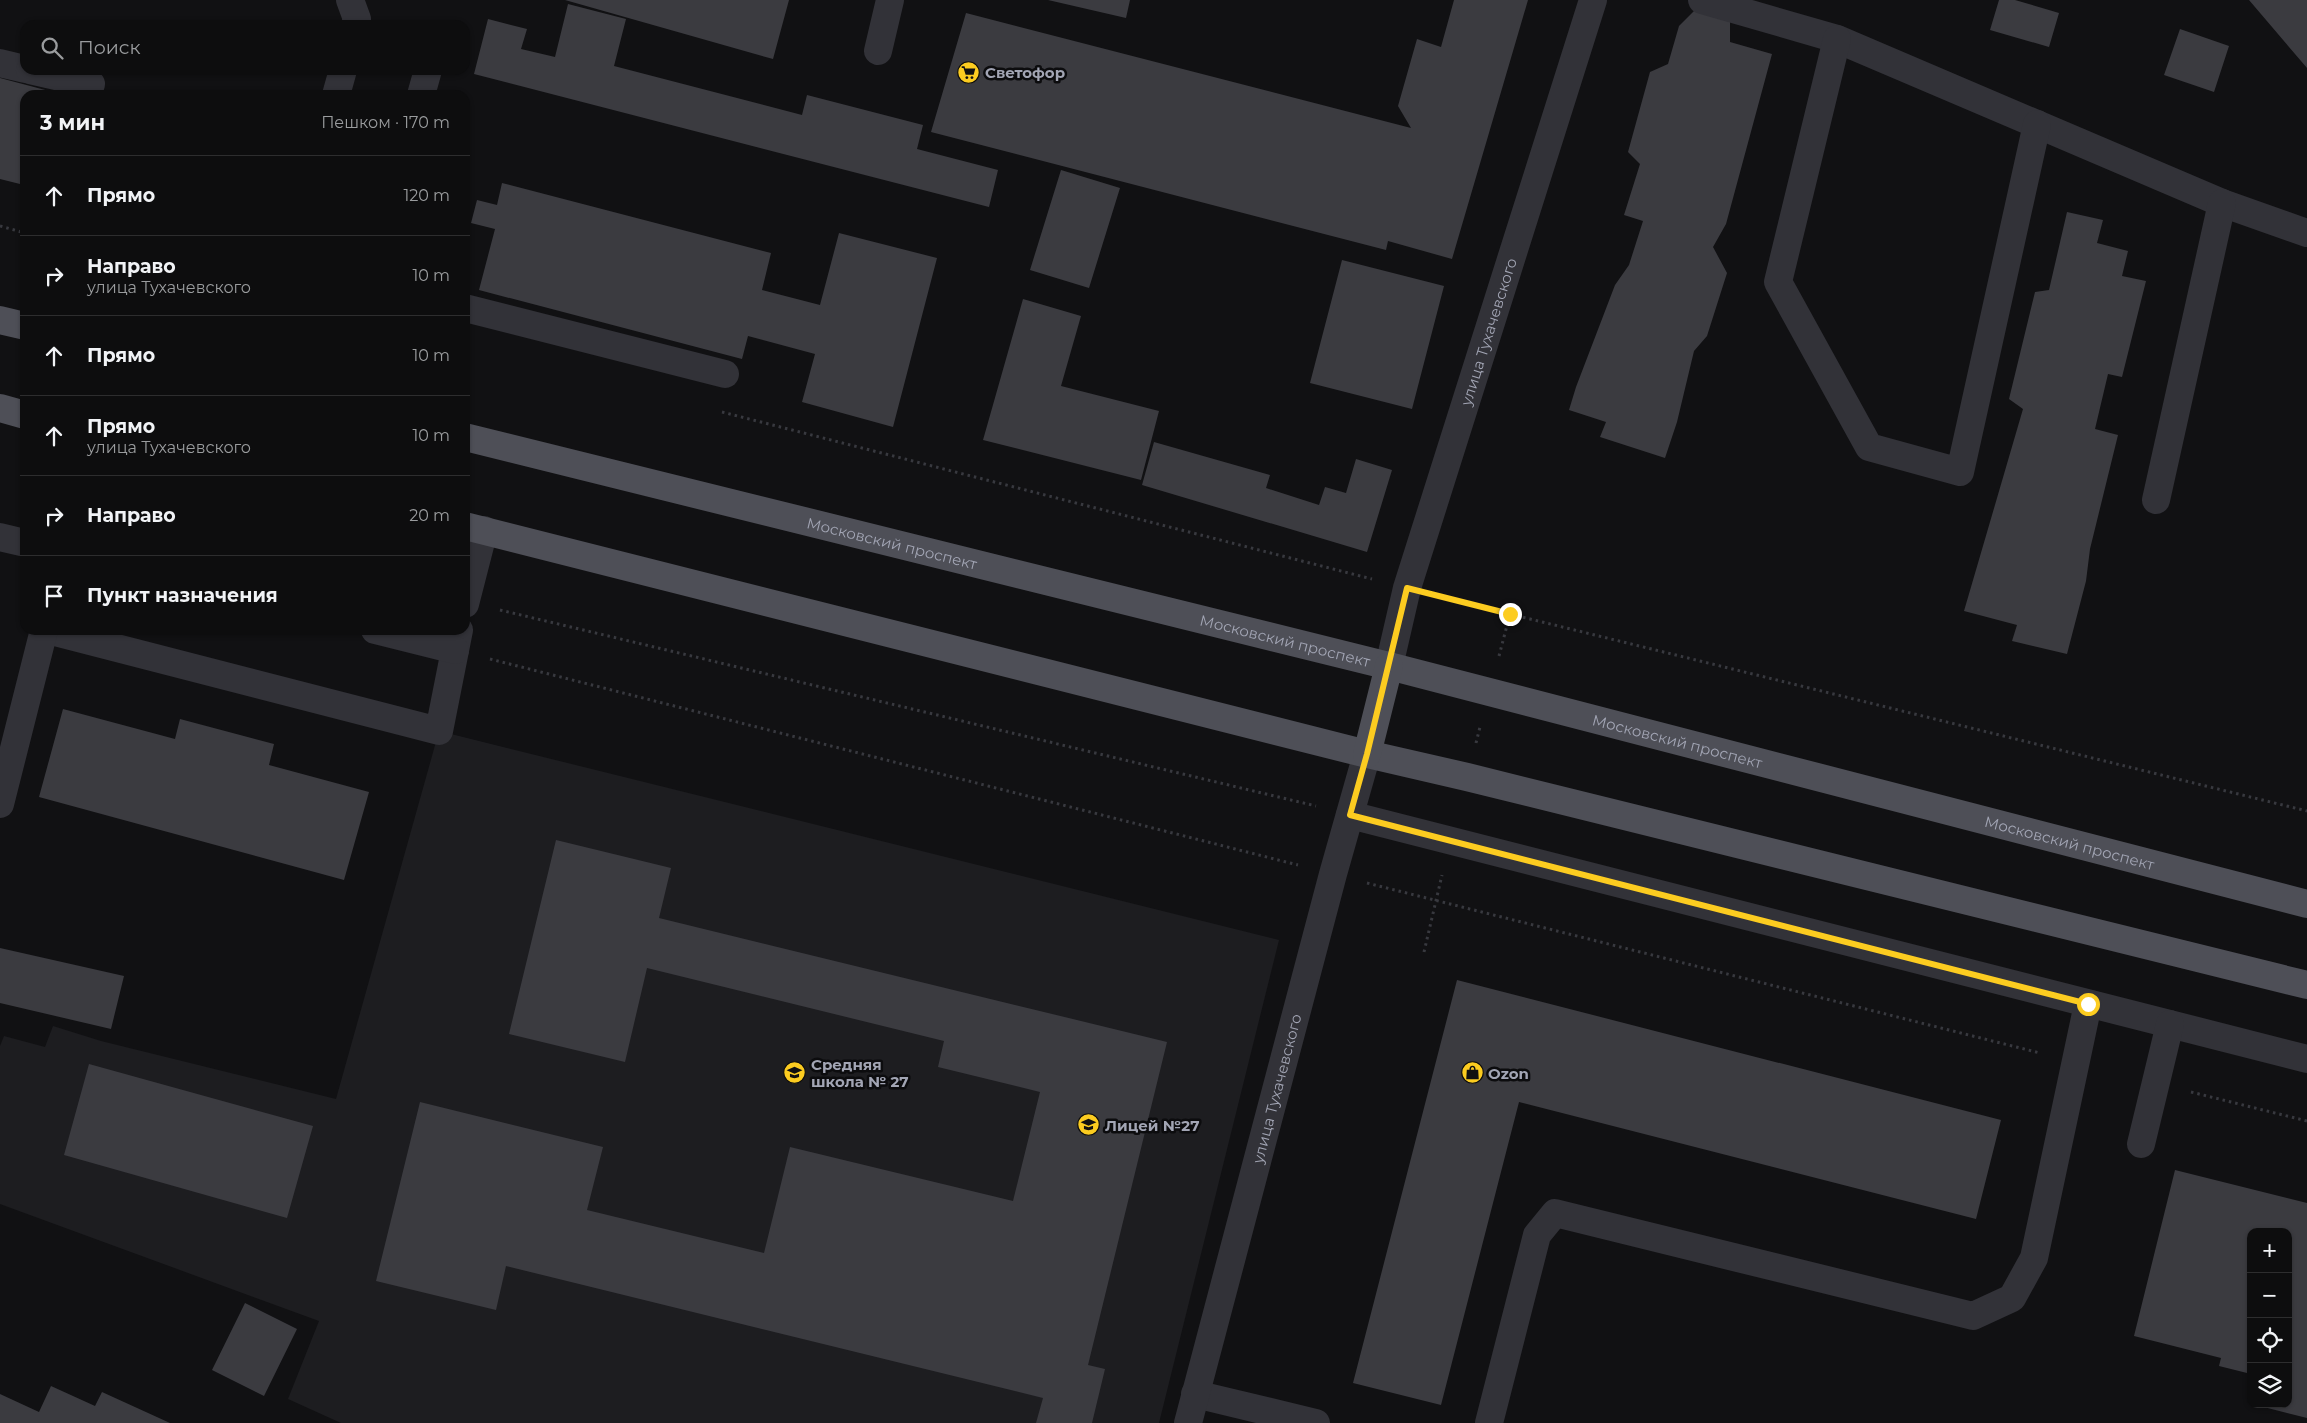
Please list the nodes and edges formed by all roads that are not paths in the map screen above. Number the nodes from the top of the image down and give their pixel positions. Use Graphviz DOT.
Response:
graph roads {
  1 [pos="890,0"];
  2 [pos="1593,0"];
  3 [pos="1702,0"];
  4 [pos="1837,39"];
  5 [pos="878,51"];
  6 [pos="0,63"];
  7 [pos="20,68"];
  8 [pos="51,75"];
  9 [pos="342,75"];
  10 [pos="426,75"];
  11 [pos="90,84"];
  12 [pos="337,90"];
  13 [pos="422,90"];
  14 [pos="2037,124"];
  15 [pos="2222,203"];
  16 [pos="2307,234"];
  17 [pos="470,309"];
  18 [pos="0,320"];
  19 [pos="20,325"];
  20 [pos="725,374"];
  21 [pos="0,408"];
  22 [pos="20,414"];
  23 [pos="470,438"];
  24 [pos="2156,500"];
  25 [pos="475,528"];
  26 [pos="0,537"];
  27 [pos="20,542"];
  28 [pos="470,566"];
  29 [pos="45,635"];
  30 [pos="65,635"];
  31 [pos="416,635"];
  32 [pos="457,640"];
  33 [pos="1389,666"];
  34 [pos="1367,754"];
  35 [pos="0,804"];
  36 [pos="1350,815"];
  37 [pos="2307,904"];
  38 [pos="2307,985"];
  39 [pos="2088,1004"];
  40 [pos="2170,1024"];
  41 [pos="2307,1060"];
  42 [pos="2141,1144"];
  43 [pos="1195,1394"];
  44 [pos="1188,1423"];
  45 [pos="1316,1423"];
  46 [pos="1489,1423"];
  1 -- 5 [label="street"];
  2 -- 33 [label="street, улица Тухачевского"];
  3 -- 4 [label="street"];
  4 -- 14 [label="street"];
  4 -- 14 [label="street"];
  6 -- 7 [label="street"];
  8 -- 11 [label="street"];
  9 -- 12 [label="street"];
  10 -- 13 [label="street"];
  14 -- 15 [label="street"];
  15 -- 16 [label="street"];
  15 -- 24 [label="street"];
  17 -- 20 [label="street"];
  18 -- 19 [label="main road"];
  21 -- 22 [label="main road"];
  23 -- 33 [label="main road, Московский проспект"];
  25 -- 28 [label="street"];
  25 -- 34 [label="main road"];
  26 -- 27 [label="street"];
  29 -- 35 [label="street"];
  30 -- 32 [label="street"];
  31 -- 32 [label="street"];
  33 -- 34 [label="main road"];
  33 -- 37 [label="main road, Московский проспект"];
  34 -- 36 [label="street, улица Тухачевского"];
  34 -- 38 [label="main road"];
  36 -- 39 [label="street"];
  36 -- 43 [label="street, улица Тухачевского"];
  39 -- 40 [label="street"];
  39 -- 46 [label="street"];
  40 -- 41 [label="street"];
  40 -- 42 [label="street"];
  43 -- 44 [label="street, улица Тухачевского"];
  43 -- 45 [label="street"];
}
